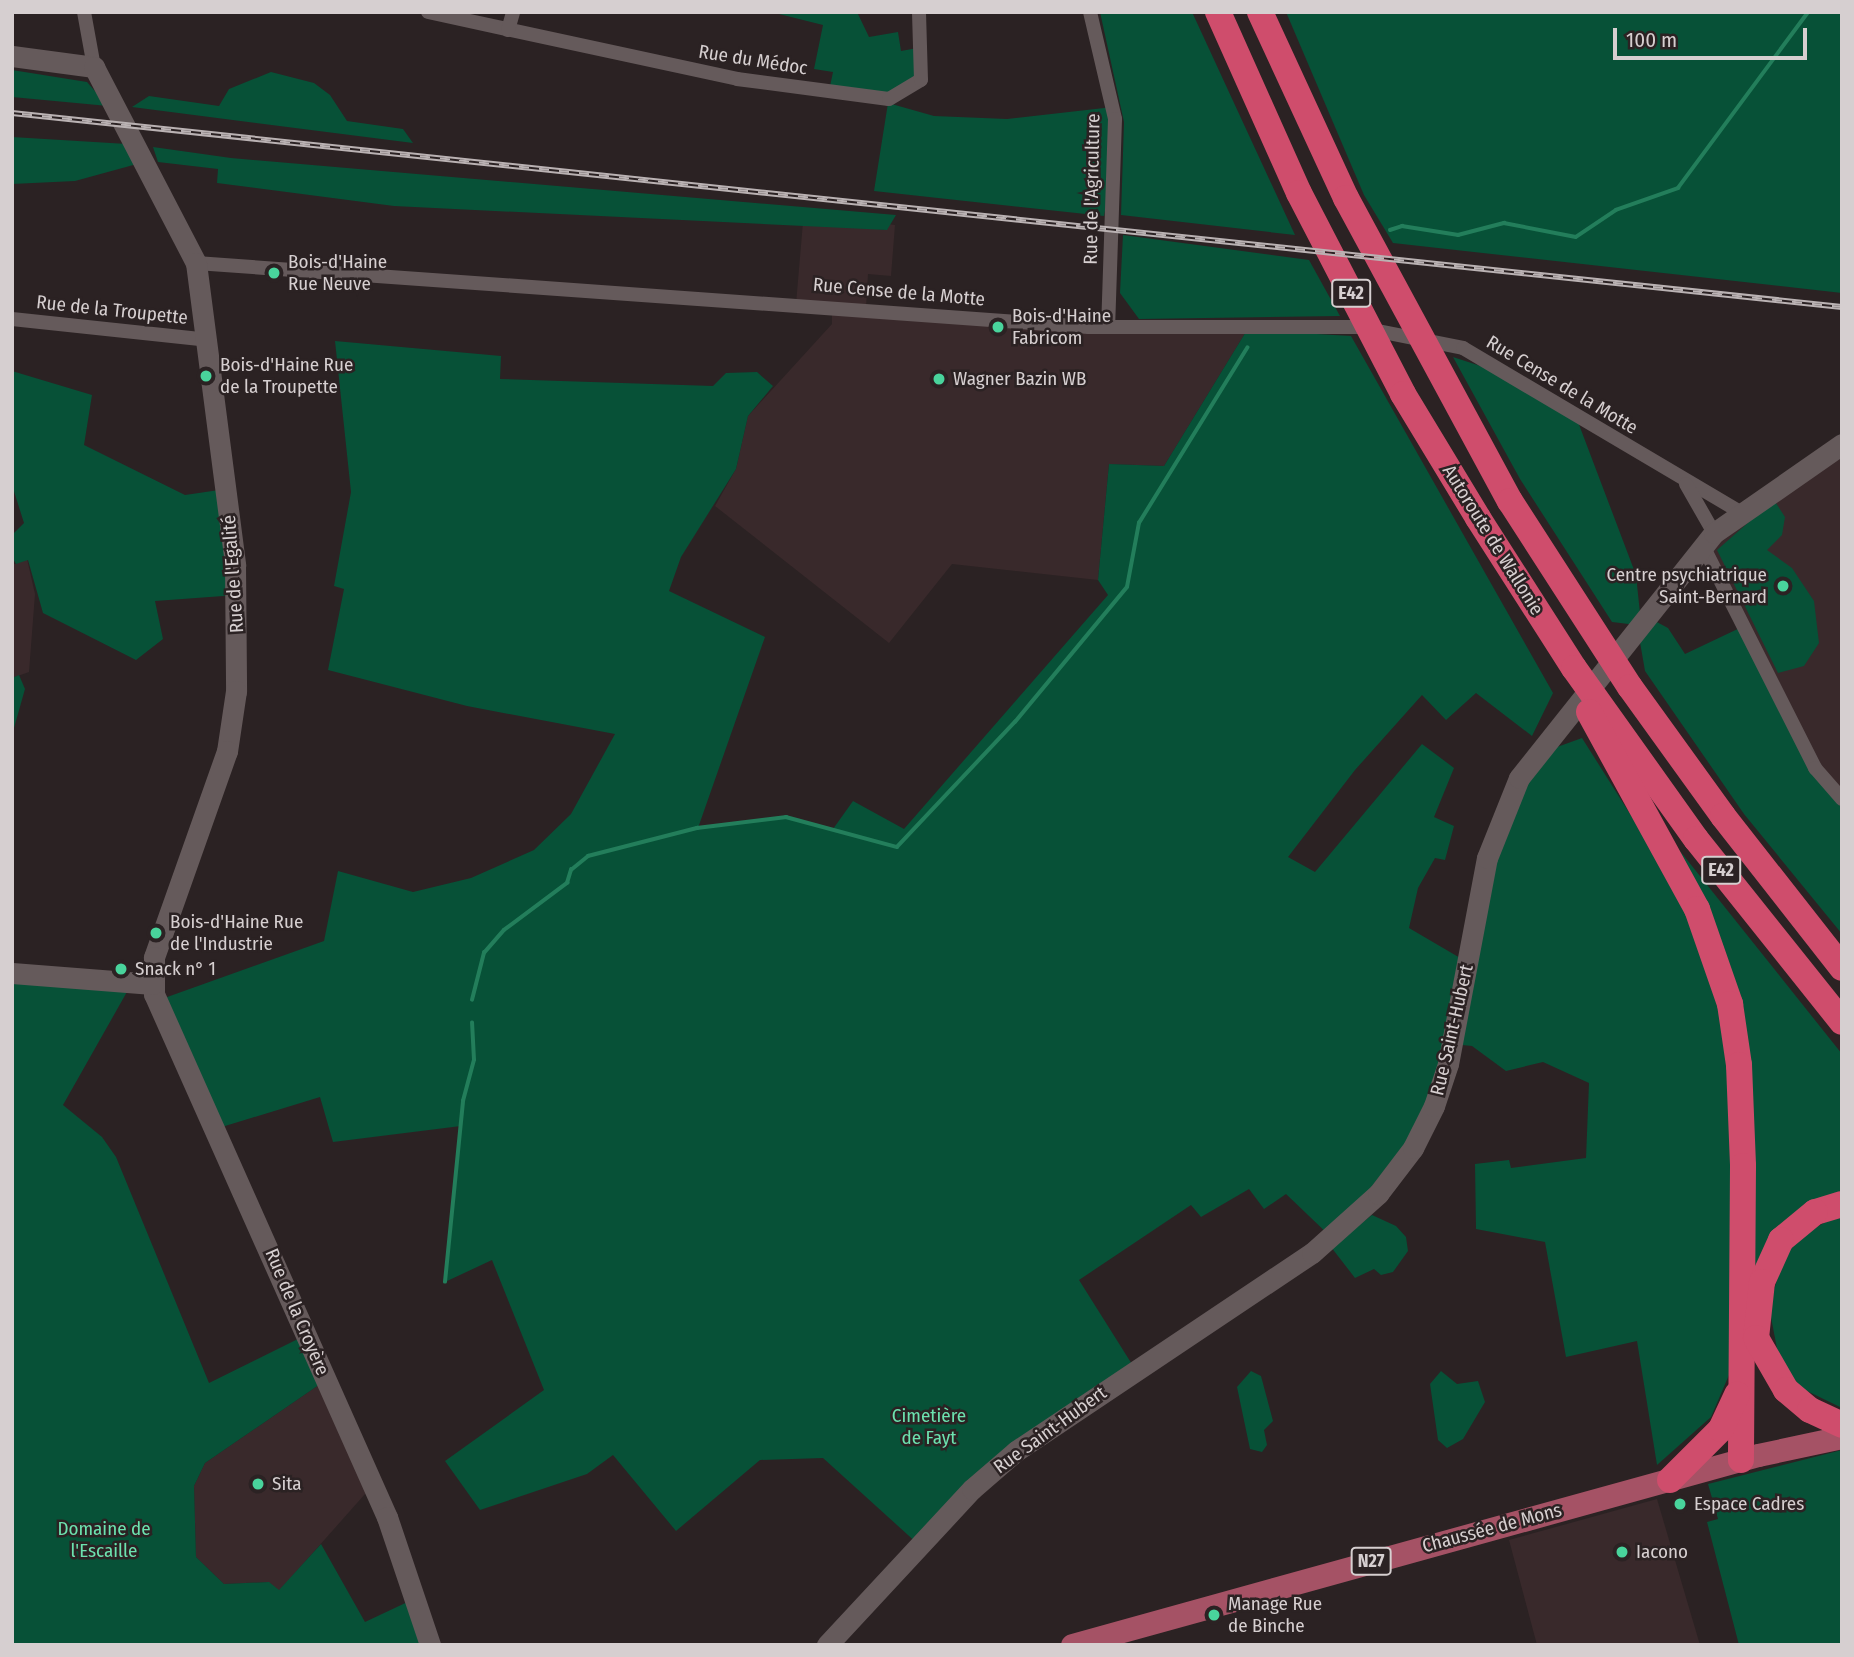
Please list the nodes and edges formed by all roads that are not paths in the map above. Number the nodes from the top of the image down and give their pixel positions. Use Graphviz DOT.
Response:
graph roads {
  1 [pos="85,12"];
  2 [pos="428,12"];
  3 [pos="513,12"];
  4 [pos="919,12"];
  5 [pos="1090,12"];
  6 [pos="1218,12"];
  7 [pos="1261,12"];
  8 [pos="508,30"];
  9 [pos="21,57"];
  10 [pos="97,71"];
  11 [pos="197,263"];
  12 [pos="12,319"];
  13 [pos="1108,327"];
  14 [pos="207,340"];
  15 [pos="1842,444"];
  16 [pos="1685,483"];
  17 [pos="1740,512"];
  18 [pos="1709,540"];
  19 [pos="1600,719"];
  20 [pos="1842,799"];
  21 [pos="1842,968"];
  22 [pos="12,973"];
  23 [pos="153,984"];
  24 [pos="1842,1022"];
  25 [pos="1842,1204"];
  26 [pos="1756,1338"];
  27 [pos="1739,1391"];
  28 [pos="1842,1425"];
  29 [pos="1842,1437"];
  30 [pos="1750,1457"];
  31 [pos="1670,1480"];
  32 [pos="430,1645"];
  33 [pos="827,1645"];
  34 [pos="1072,1645"];
  1 -- 10 [label="street"];
  2 -- 8 [label="street, Rue du Médoc"];
  3 -- 8 [label="street"];
  4 -- 8 [label="street, Rue du Médoc"];
  5 -- 13 [label="street, Rue de l'Agriculture"];
  6 -- 19 [label="highway, Autoroute de Wallonie / E42"];
  7 -- 21 [label="highway, Autoroute de Wallonie / E42"];
  9 -- 10 [label="street"];
  10 -- 11 [label="street, Rue de l'Egalité"];
  11 -- 13 [label="street, Rue Cense de la Motte"];
  11 -- 14 [label="street, Rue de l'Egalité"];
  12 -- 14 [label="street, Rue de la Troupette"];
  13 -- 16 [label="street, Rue Cense de la Motte"];
  14 -- 23 [label="street, Rue de l'Egalité"];
  15 -- 17 [label="street, Rue Saint-Hubert"];
  16 -- 17 [label="street, Rue Cense de la Motte"];
  16 -- 18 [label="street, Rue Cense de la Motte"];
  17 -- 18 [label="street, Rue Saint-Hubert"];
  18 -- 20 [label="street, Rue Cense de la Motte"];
  18 -- 33 [label="street, Rue Saint-Hubert"];
  19 -- 24 [label="highway, Autoroute de Wallonie / E42"];
  19 -- 27 [label="highway"];
  22 -- 23 [label="street"];
  23 -- 32 [label="street, Rue de la Croyère"];
  25 -- 26 [label="highway"];
  26 -- 28 [label="highway"];
  26 -- 30 [label="highway"];
  27 -- 30 [label="highway"];
  27 -- 31 [label="highway"];
  29 -- 30 [label="main road, N27"];
  30 -- 31 [label="main road, N27"];
  31 -- 34 [label="main road, Chaussée de Mons / N27"];
}
